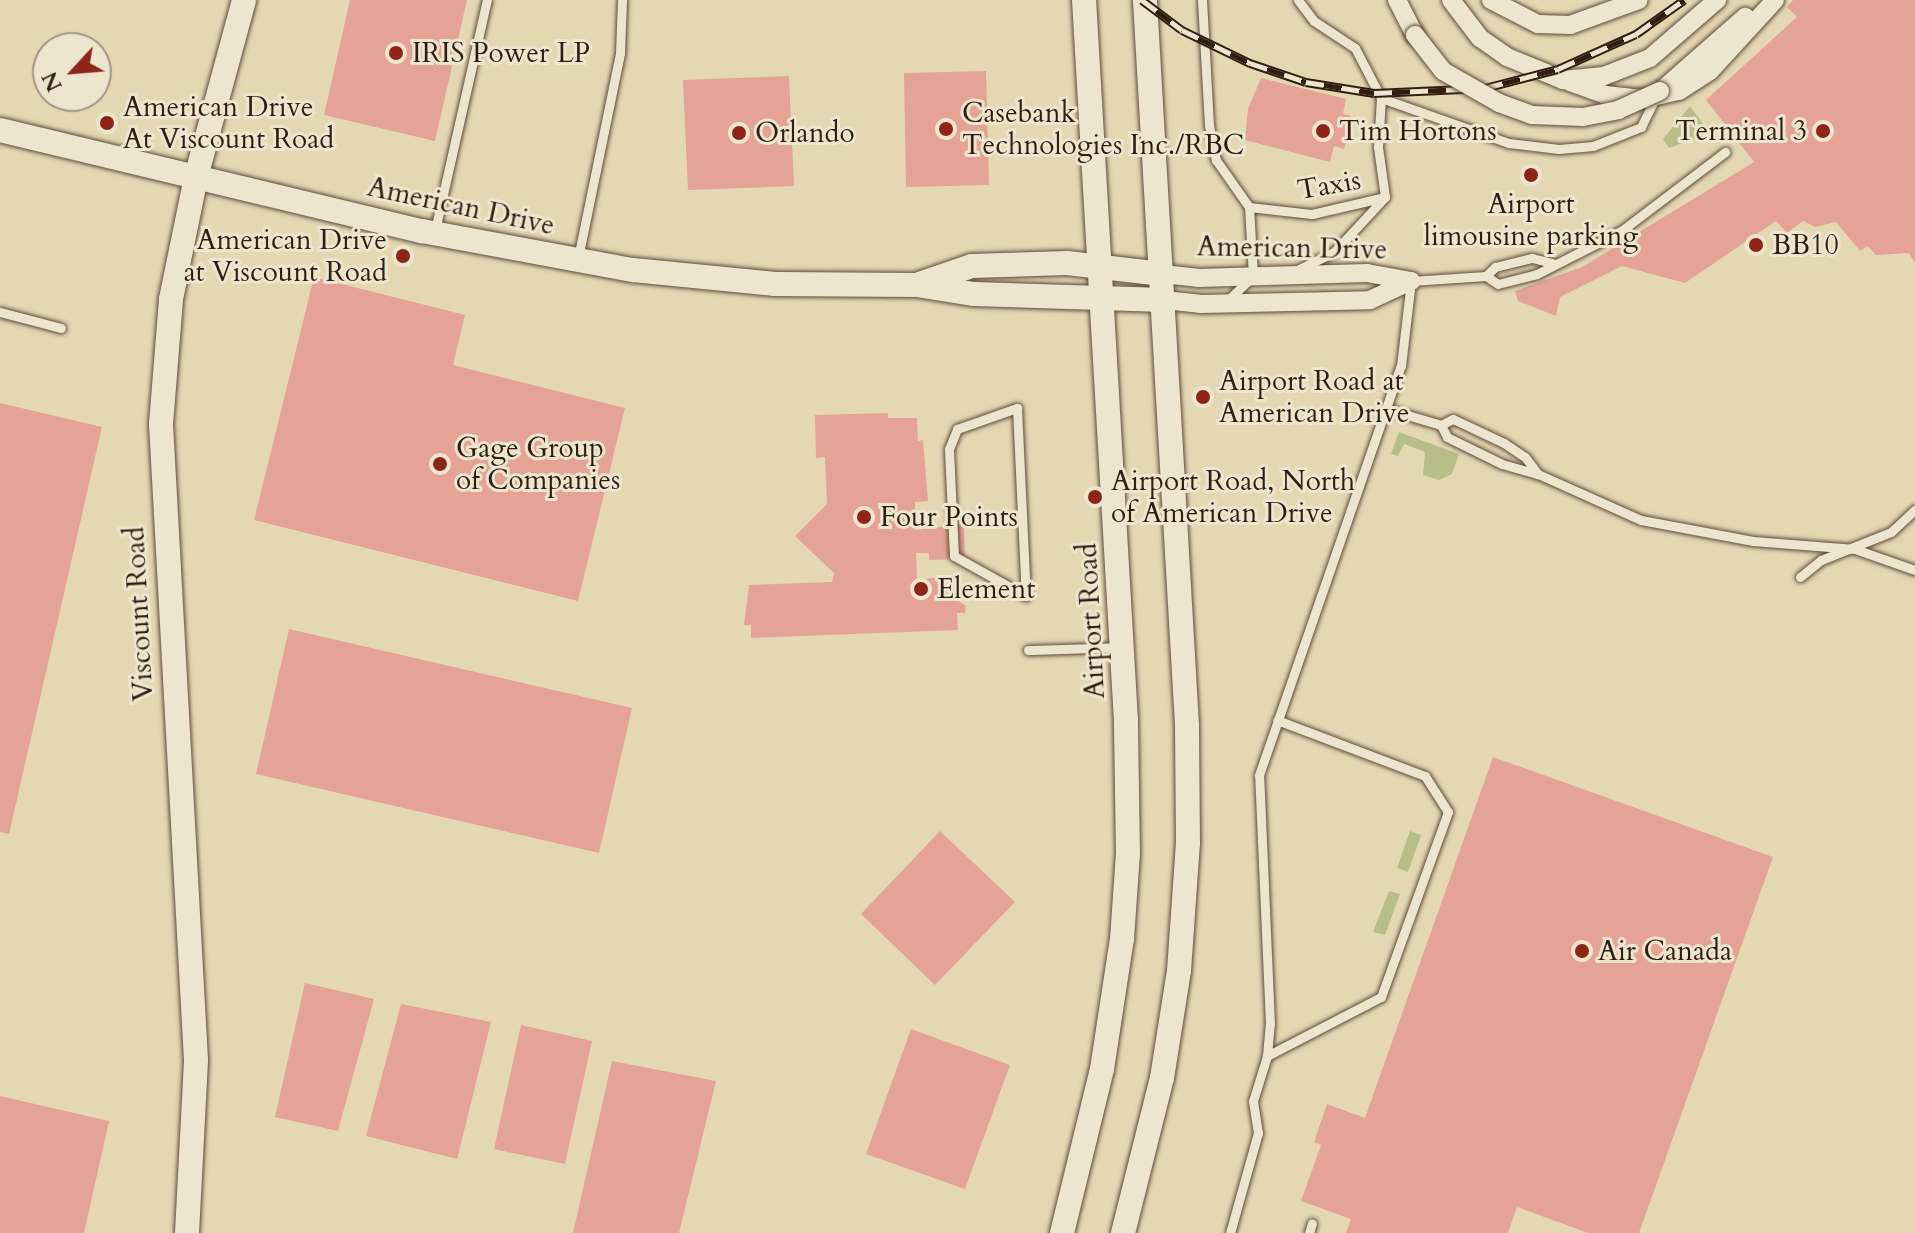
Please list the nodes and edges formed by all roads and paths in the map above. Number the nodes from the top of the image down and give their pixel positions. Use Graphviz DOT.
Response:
graph roads {
  1 [pos="244,0"];
  2 [pos="487,0"];
  3 [pos="622,0"];
  4 [pos="1084,0"];
  5 [pos="1145,0"];
  6 [pos="1202,0"];
  7 [pos="1298,0"];
  8 [pos="1397,0"];
  9 [pos="1451,0"];
  10 [pos="1491,0"];
  11 [pos="1639,0"];
  12 [pos="1717,0"];
  13 [pos="1760,0"];
  14 [pos="1775,0"];
  15 [pos="1563,80"];
  16 [pos="1657,96"];
  17 [pos="1381,98"];
  18 [pos="0,130"];
  19 [pos="1725,152"];
  20 [pos="196,177"];
  21 [pos="1385,197"];
  22 [pos="1249,207"];
  23 [pos="434,234"];
  24 [pos="577,261"];
  25 [pos="1552,263"];
  26 [pos="1100,266"];
  27 [pos="1162,274"];
  28 [pos="1286,275"];
  29 [pos="1253,276"];
  30 [pos="1486,276"];
  31 [pos="1411,281"];
  32 [pos="917,285"];
  33 [pos="1102,295"];
  34 [pos="1164,300"];
  35 [pos="1224,303"];
  36 [pos="0,312"];
  37 [pos="61,328"];
  38 [pos="1387,409"];
  39 [pos="1441,425"];
  40 [pos="1538,474"];
  41 [pos="1915,510"];
  42 [pos="1855,549"];
  43 [pos="1915,570"];
  44 [pos="1800,577"];
  45 [pos="1026,596"];
  46 [pos="1122,647"];
  47 [pos="1028,650"];
  48 [pos="1277,720"];
  49 [pos="1267,1056"];
  50 [pos="187,1233"];
  51 [pos="1062,1233"];
  52 [pos="1123,1233"];
  53 [pos="1230,1233"];
  1 -- 20 [label="street, Viscount Road"];
  2 -- 23 [label="lane"];
  3 -- 24 [label="lane"];
  4 -- 26 [label="street, Airport Road"];
  5 -- 27 [label="street"];
  6 -- 22 [label="lane"];
  7 -- 17 [label="lane"];
  8 -- 13 [label="street, bridge"];
  9 -- 15 [label="street"];
  10 -- 11 [label="street"];
  12 -- 15 [label="street"];
  14 -- 16 [label="street"];
  15 -- 16 [label="street"];
  16 -- 17 [label="lane"];
  17 -- 21 [label="lane"];
  18 -- 20 [label="street, American Drive"];
  19 -- 25 [label="lane"];
  20 -- 23 [label="street, American Drive"];
  20 -- 50 [label="street, Viscount Road"];
  21 -- 22 [label="lane, Taxis"];
  21 -- 28 [label="lane, Taxis"];
  22 -- 29 [label="lane"];
  23 -- 24 [label="street, American Drive"];
  24 -- 32 [label="street, American Drive"];
  25 -- 30 [label="lane"];
  25 -- 30 [label="lane"];
  26 -- 27 [label="street, American Drive"];
  26 -- 32 [label="street, American Drive"];
  26 -- 33 [label="street, Airport Road"];
  27 -- 29 [label="street, American Drive"];
  27 -- 34 [label="street"];
  28 -- 29 [label="street, American Drive"];
  28 -- 31 [label="street, American Drive"];
  29 -- 35 [label="lane"];
  30 -- 31 [label="lane"];
  31 -- 35 [label="street, American Drive"];
  31 -- 38 [label="lane"];
  32 -- 33 [label="street, American Drive"];
  33 -- 34 [label="street, American Drive"];
  33 -- 46 [label="street, Airport Road"];
  34 -- 35 [label="street, American Drive"];
  34 -- 52 [label="street"];
  36 -- 37 [label="lane"];
  38 -- 39 [label="lane"];
  38 -- 48 [label="lane"];
  39 -- 40 [label="lane"];
  39 -- 40 [label="lane"];
  40 -- 42 [label="lane"];
  41 -- 42 [label="lane"];
  42 -- 43 [label="lane"];
  42 -- 44 [label="lane"];
  45 -- 45 [label="lane"];
  46 -- 47 [label="lane"];
  46 -- 51 [label="street, Airport Road"];
  48 -- 49 [label="lane"];
  48 -- 49 [label="lane"];
  49 -- 53 [label="lane"];
}
